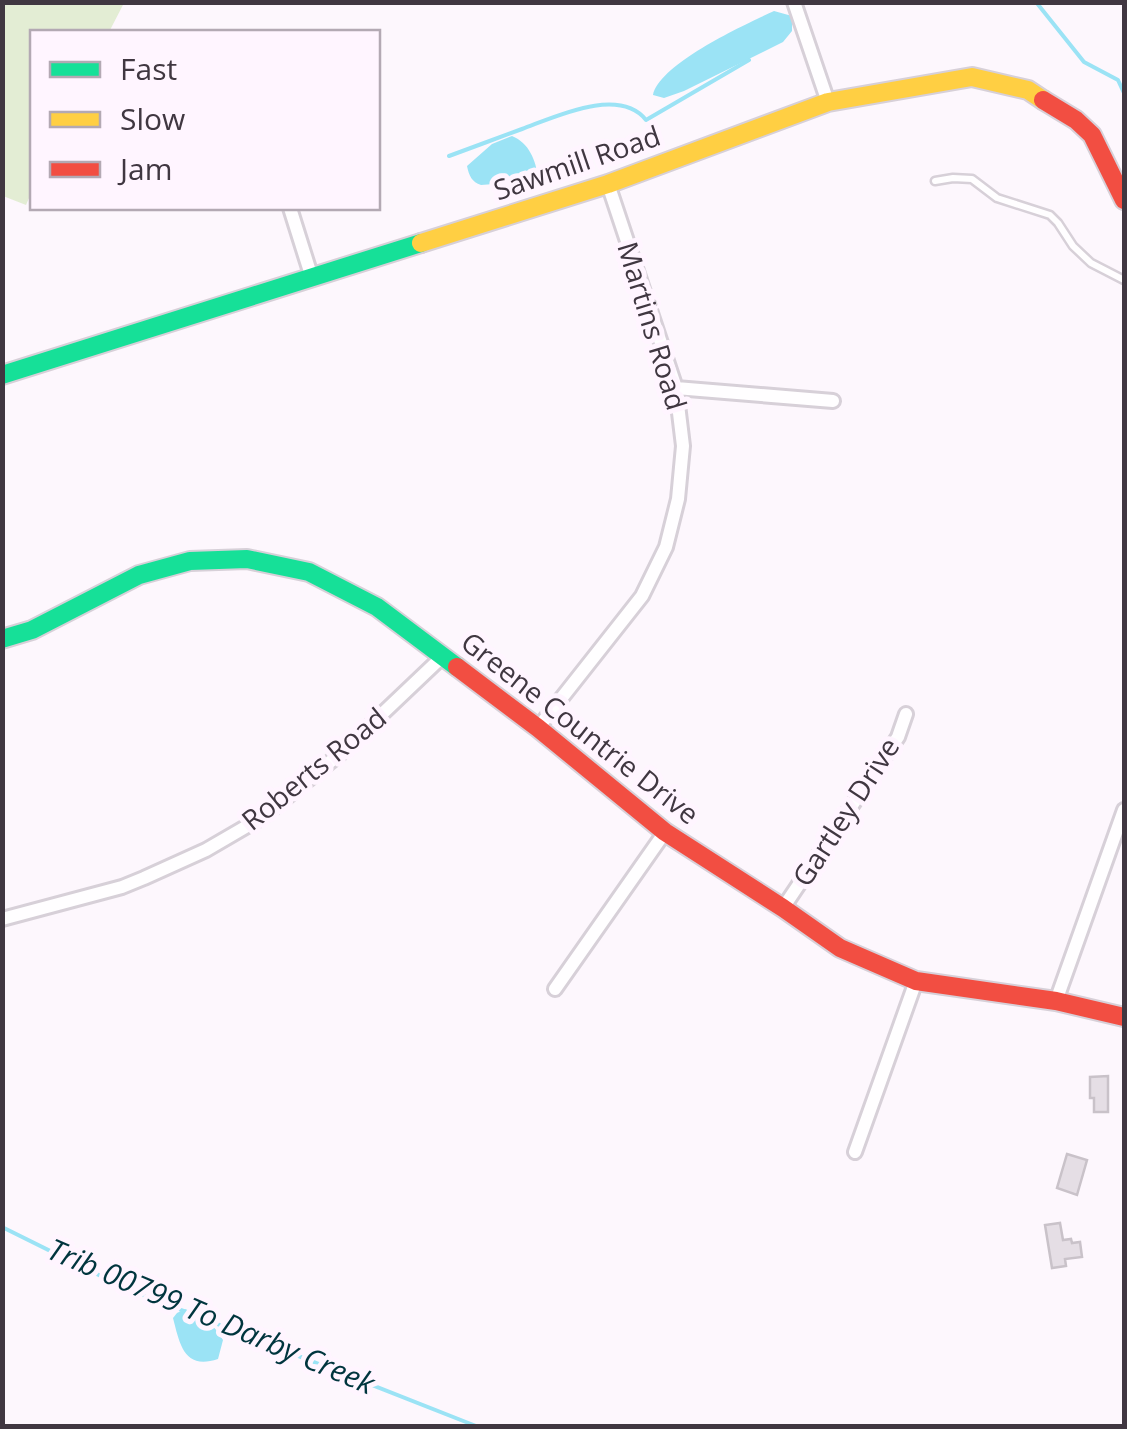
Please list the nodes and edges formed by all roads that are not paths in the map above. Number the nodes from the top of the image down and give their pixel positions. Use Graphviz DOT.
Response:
graph roads {
  1 [pos="794,2"];
  2 [pos="828,102"];
  3 [pos="935,181"];
  4 [pos="608,184"];
  5 [pos="1124,200"];
  6 [pos="291,210"];
  7 [pos="312,278"];
  8 [pos="1124,280"];
  9 [pos="2,375"];
  10 [pos="676,388"];
  11 [pos="834,401"];
  12 [pos="2,639"];
  13 [pos="443,656"];
  14 [pos="906,714"];
  15 [pos="538,728"];
  16 [pos="1124,810"];
  17 [pos="665,832"];
  18 [pos="783,908"];
  19 [pos="2,918"];
  20 [pos="916,981"];
  21 [pos="555,989"];
  22 [pos="1056,1000"];
  23 [pos="1124,1017"];
  24 [pos="855,1152"];
  1 -- 2 [label="street"];
  2 -- 4 [label="street, Sawmill Road"];
  2 -- 5 [label="street, Sawmill Road"];
  3 -- 8 [label="lane"];
  4 -- 7 [label="street, Sawmill Road"];
  4 -- 10 [label="street, Martins Road"];
  6 -- 7 [label="street"];
  7 -- 9 [label="street, Sawmill Road"];
  10 -- 11 [label="street"];
  10 -- 15 [label="street, Martins Road"];
  12 -- 13 [label="street, Greene Countrie Drive"];
  13 -- 15 [label="street, Greene Countrie Drive"];
  13 -- 19 [label="street, Roberts Road"];
  14 -- 18 [label="street, Gartley Drive"];
  15 -- 17 [label="street, Greene Countrie Drive"];
  16 -- 22 [label="street"];
  17 -- 18 [label="street, Greene Countrie Drive"];
  17 -- 21 [label="street"];
  18 -- 20 [label="street, Greene Countrie Drive"];
  20 -- 22 [label="street, Greene Countrie Drive"];
  20 -- 24 [label="street"];
  22 -- 23 [label="street, Greene Countrie Drive"];
}
